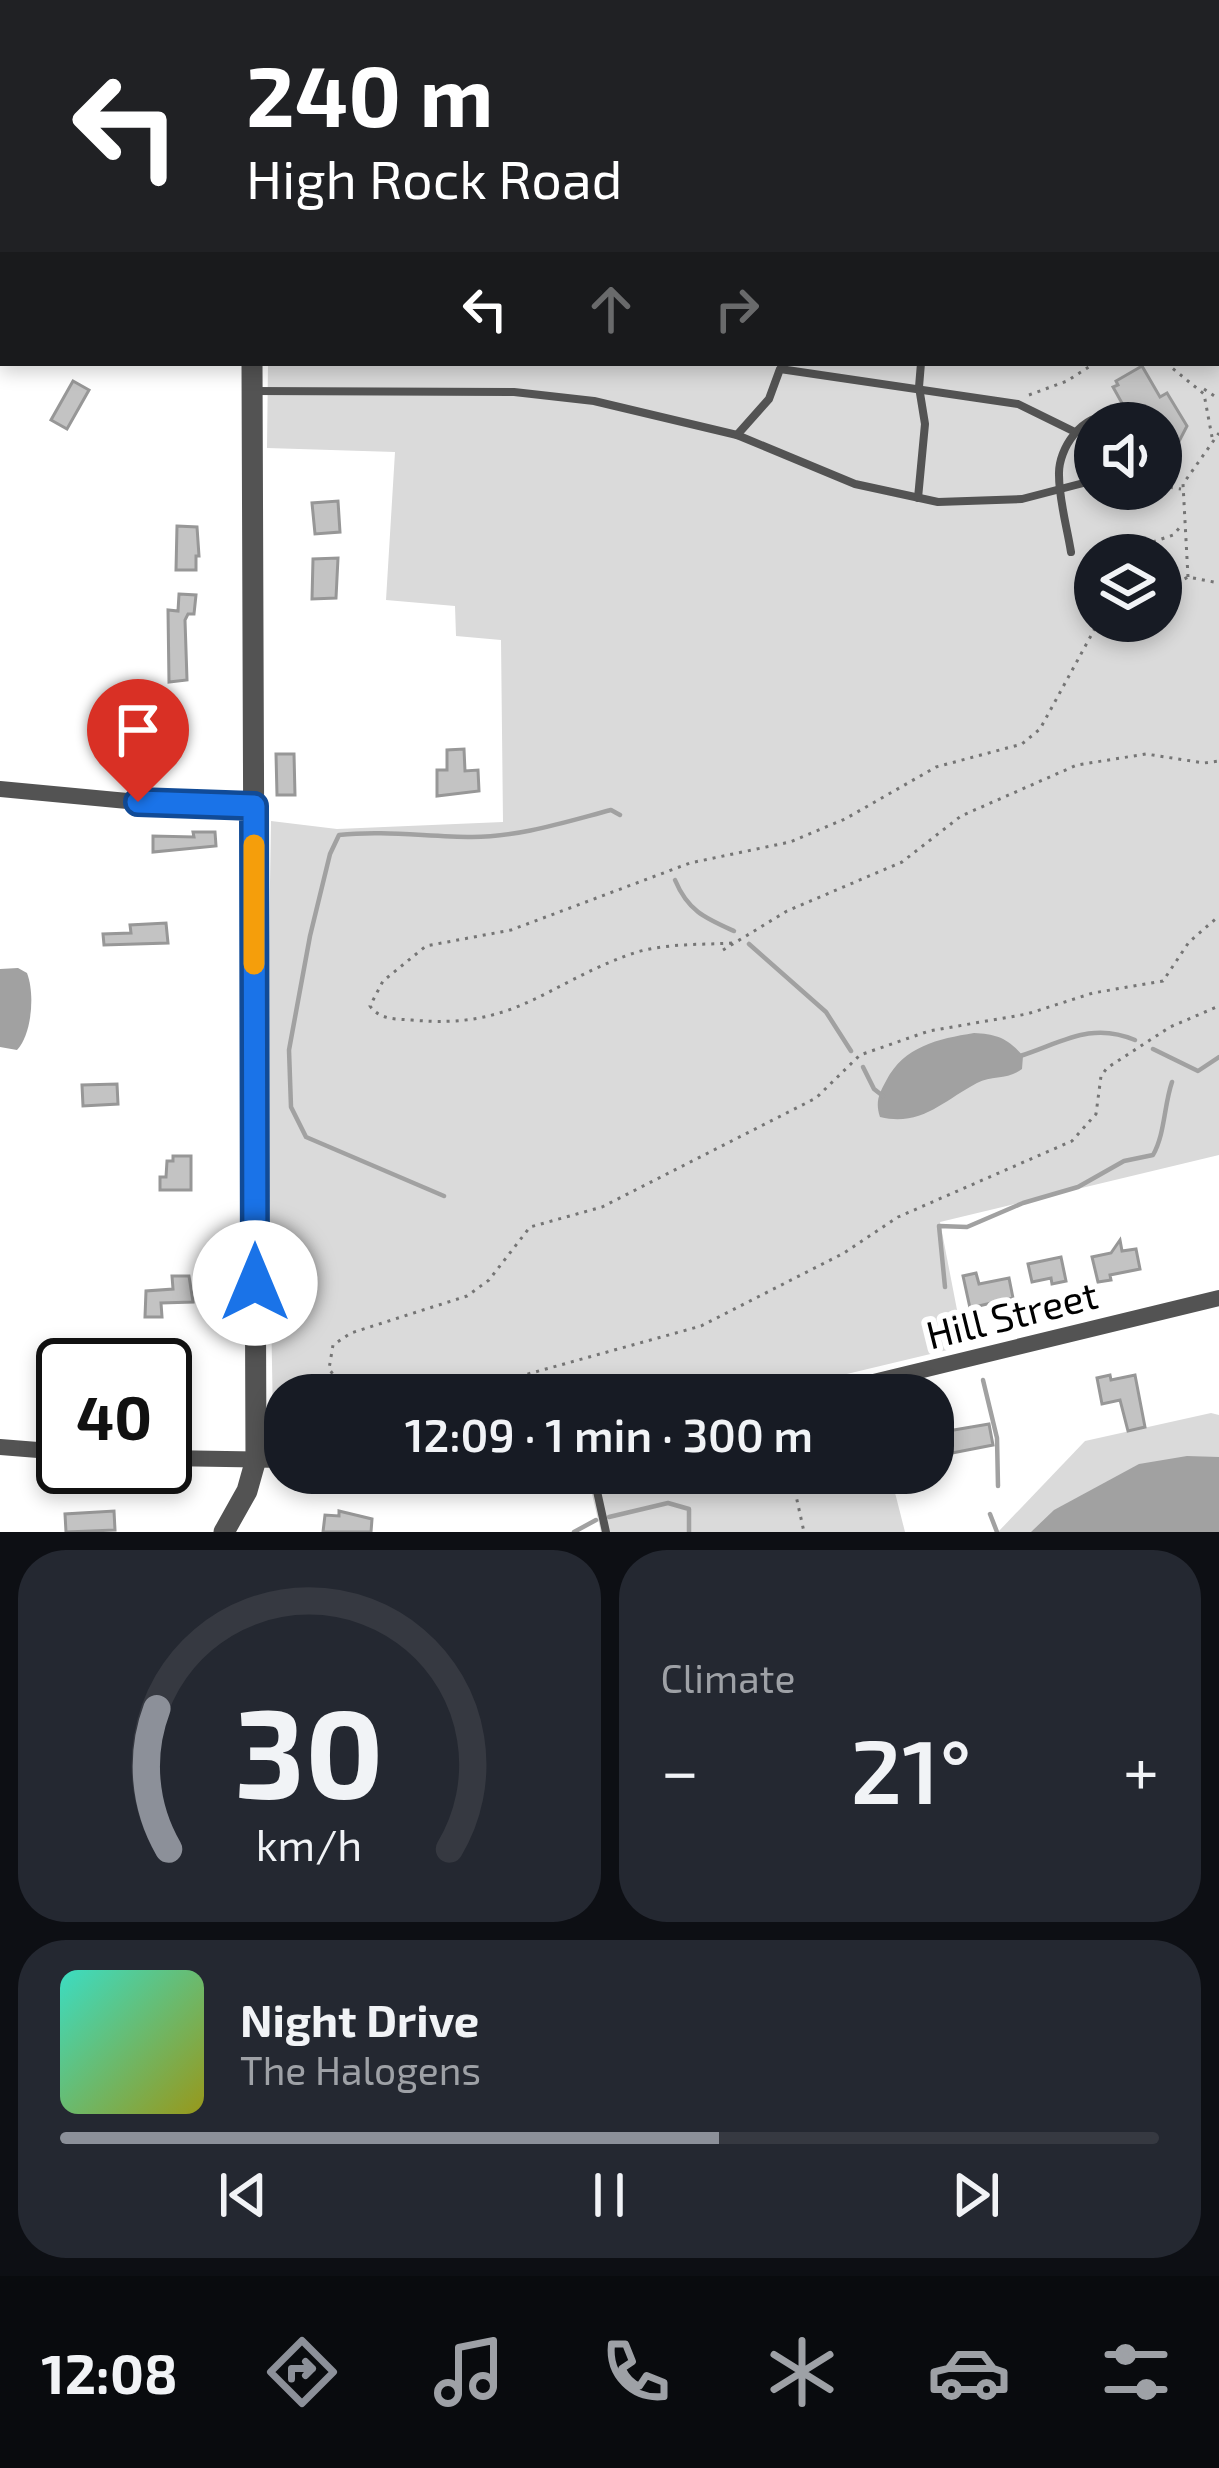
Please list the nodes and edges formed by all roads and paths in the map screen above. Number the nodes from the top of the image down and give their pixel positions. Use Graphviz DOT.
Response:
graph roads {
  1 [pos="252,366"];
  2 [pos="921,366"];
  3 [pos="1090,366"];
  4 [pos="1170,366"];
  5 [pos="1191,382"];
  6 [pos="919,387"];
  7 [pos="252,392"];
  8 [pos="1219,399"];
  9 [pos="1018,404"];
  10 [pos="1074,432"];
  11 [pos="737,434"];
  12 [pos="1074,434"];
  13 [pos="1219,434"];
  14 [pos="1212,441"];
  15 [pos="1074,486"];
  16 [pos="1061,490"];
  17 [pos="1182,490"];
  18 [pos="917,499"];
  19 [pos="1184,524"];
  20 [pos="1174,534"];
  21 [pos="1071,552"];
  22 [pos="1182,576"];
  23 [pos="1186,578"];
  24 [pos="1182,580"];
  25 [pos="1219,583"];
  26 [pos="1088,642"];
  27 [pos="1219,761"];
  28 [pos="0,789"];
  29 [pos="254,806"];
  30 [pos="1219,916"];
  31 [pos="732,943"];
  32 [pos="723,950"];
  33 [pos="1219,1006"];
  34 [pos="1219,1298"];
  35 [pos="333,1374"];
  36 [pos="528,1374"];
  37 [pos="906,1374"];
  38 [pos="0,1447"];
  39 [pos="36,1450"];
  40 [pos="192,1458"];
  41 [pos="256,1459"];
  42 [pos="264,1459"];
  43 [pos="597,1494"];
  44 [pos="796,1494"];
  45 [pos="224,1532"];
  46 [pos="606,1532"];
  47 [pos="804,1532"];
  1 -- 7 [label="street"];
  2 -- 6 [label="lane"];
  3 -- 9 [label="path"];
  4 -- 5 [label="path"];
  5 -- 8 [label="path"];
  5 -- 14 [label="path"];
  6 -- 9 [label="lane"];
  6 -- 11 [label="lane"];
  6 -- 18 [label="lane"];
  7 -- 11 [label="lane"];
  7 -- 29 [label="street"];
  9 -- 10 [label="lane"];
  11 -- 18 [label="lane"];
  12 -- 16 [label="lane"];
  13 -- 14 [label="path"];
  14 -- 17 [label="path"];
  15 -- 16 [label="lane"];
  16 -- 18 [label="lane"];
  16 -- 21 [label="lane"];
  17 -- 19 [label="path"];
  19 -- 20 [label="path"];
  19 -- 23 [label="path"];
  22 -- 23 [label="path"];
  23 -- 24 [label="path"];
  23 -- 25 [label="path"];
  26 -- 31 [label="path"];
  27 -- 31 [label="path"];
  28 -- 29 [label="street"];
  29 -- 41 [label="street"];
  30 -- 35 [label="path"];
  31 -- 32 [label="path"];
  33 -- 36 [label="path"];
  34 -- 37 [label="street, Hill Street"];
  38 -- 39 [label="street"];
  40 -- 41 [label="street"];
  41 -- 42 [label="street"];
  41 -- 45 [label="street"];
  43 -- 46 [label="lane"];
  44 -- 47 [label="path"];
}
